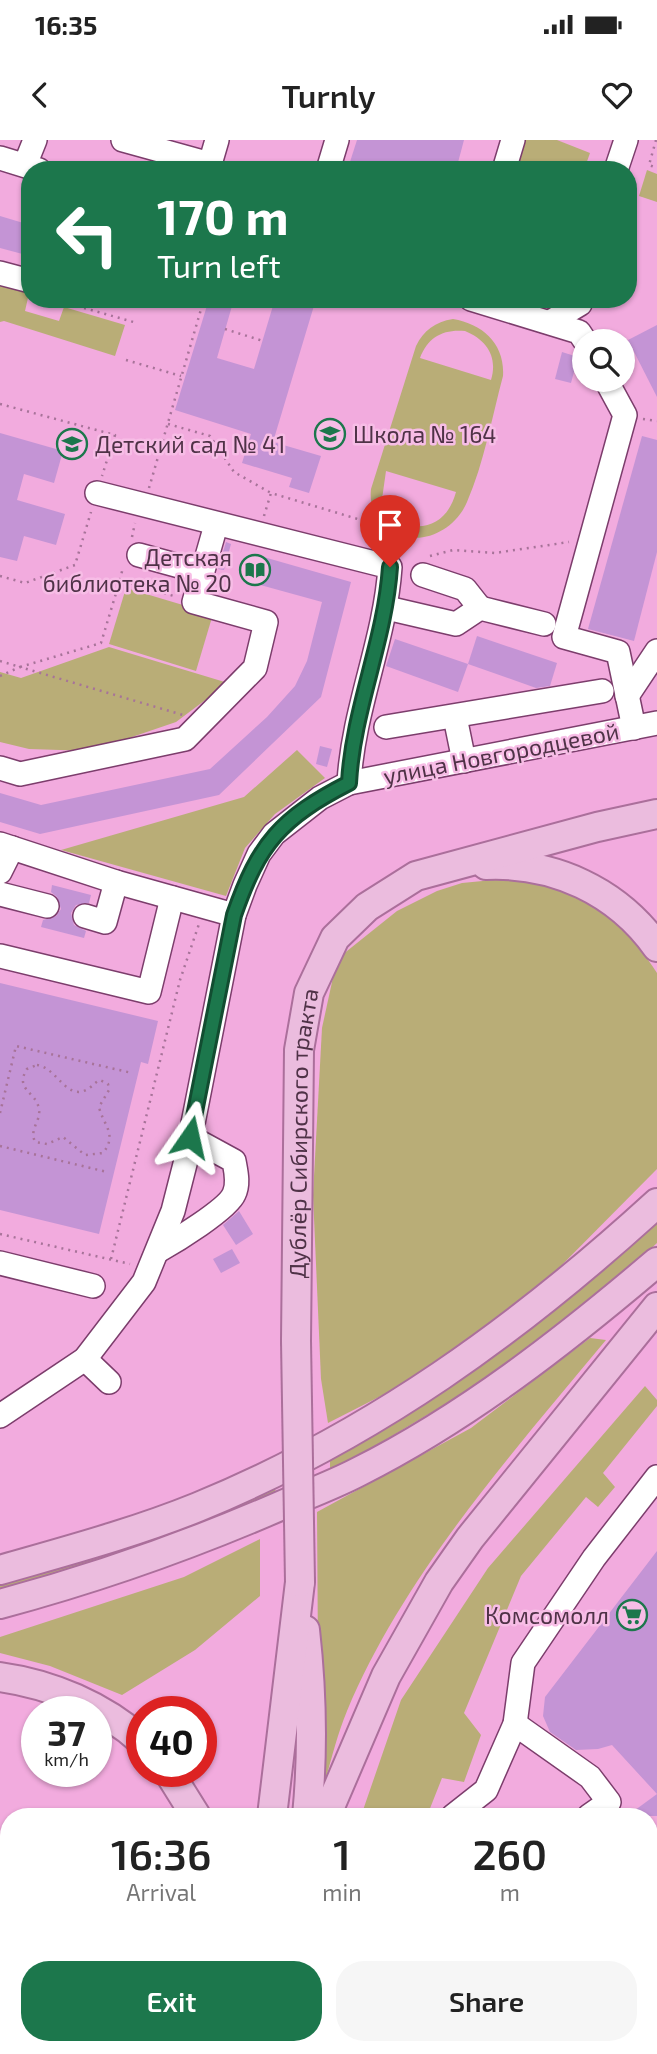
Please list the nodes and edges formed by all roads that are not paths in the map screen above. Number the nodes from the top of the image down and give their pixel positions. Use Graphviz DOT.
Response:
graph roads {
  1 [pos="35,140"];
  2 [pos="123,140"];
  3 [pos="217,140"];
  4 [pos="337,140"];
  5 [pos="513,140"];
  6 [pos="626,140"];
  7 [pos="0,158"];
  8 [pos="33,161"];
  9 [pos="199,161"];
  10 [pos="211,161"];
  11 [pos="331,161"];
  12 [pos="507,161"];
  13 [pos="619,161"];
  14 [pos="21,164"];
  15 [pos="0,273"];
  16 [pos="21,279"];
  17 [pos="501,308"];
  18 [pos="574,308"];
  19 [pos="550,323"];
  20 [pos="572,330"];
  21 [pos="613,392"];
  22 [pos="97,493"];
  23 [pos="216,525"];
  24 [pos="132,551"];
  25 [pos="425,566"];
  26 [pos="201,572"];
  27 [pos="387,608"];
  28 [pos="480,608"];
  29 [pos="544,624"];
  30 [pos="657,651"];
  31 [pos="602,691"];
  32 [pos="628,696"];
  33 [pos="455,717"];
  34 [pos="657,723"];
  35 [pos="386,727"];
  36 [pos="634,727"];
  37 [pos="464,761"];
  38 [pos="0,768"];
  39 [pos="349,783"];
  40 [pos="657,814"];
  41 [pos="6,846"];
  42 [pos="438,869"];
  43 [pos="0,872"];
  44 [pos="116,882"];
  45 [pos="0,894"];
  46 [pos="172,898"];
  47 [pos="49,901"];
  48 [pos="94,911"];
  49 [pos="234,915"];
  50 [pos="657,947"];
  51 [pos="0,956"];
  52 [pos="190,1137"];
  53 [pos="657,1189"];
  54 [pos="657,1203"];
  55 [pos="158,1251"];
  56 [pos="657,1262"];
  57 [pos="0,1264"];
  58 [pos="93,1286"];
  59 [pos="657,1307"];
  60 [pos="657,1323"];
  61 [pos="500,1335"];
  62 [pos="85,1359"];
  63 [pos="109,1382"];
  64 [pos="0,1416"];
  65 [pos="552,1439"];
  66 [pos="657,1477"];
  67 [pos="0,1570"];
  68 [pos="300,1582"];
  69 [pos="0,1604"];
  70 [pos="0,1677"];
  71 [pos="515,1724"];
  72 [pos="126,1730"];
  73 [pos="178,1787"];
  74 [pos="190,1808"];
  75 [pos="273,1808"];
  76 [pos="308,1808"];
  77 [pos="329,1808"];
  78 [pos="463,1808"];
  79 [pos="600,1808"];
  1 -- 8 [label="street"];
  2 -- 9 [label="street"];
  3 -- 10 [label="street"];
  4 -- 11 [label="street"];
  5 -- 12 [label="street"];
  6 -- 13 [label="street"];
  7 -- 14 [label="street"];
  15 -- 16 [label="street"];
  17 -- 19 [label="street"];
  18 -- 19 [label="street"];
  19 -- 20 [label="street"];
  21 -- 32 [label="street"];
  22 -- 23 [label="street"];
  23 -- 26 [label="street"];
  23 -- 27 [label="street"];
  24 -- 26 [label="street"];
  25 -- 28 [label="street"];
  26 -- 38 [label="street"];
  27 -- 28 [label="street"];
  27 -- 39 [label="street"];
  28 -- 29 [label="street"];
  30 -- 32 [label="street"];
  31 -- 33 [label="street"];
  32 -- 36 [label="street"];
  33 -- 35 [label="street"];
  33 -- 37 [label="street"];
  34 -- 36 [label="street, улица Новгородцевой"];
  36 -- 37 [label="street, улица Новгородцевой"];
  37 -- 39 [label="street, улица Новгородцевой"];
  39 -- 49 [label="street, улица Новгородцевой"];
  40 -- 42 [label="main road, Дублёр Сибирского тракта"];
  41 -- 43 [label="street"];
  41 -- 44 [label="street"];
  42 -- 50 [label="main road, Дублёр Сибирского тракта"];
  42 -- 68 [label="main road, Дублёр Сибирского тракта, bridge"];
  44 -- 46 [label="street"];
  44 -- 48 [label="street"];
  45 -- 47 [label="street"];
  46 -- 49 [label="street"];
  46 -- 51 [label="street"];
  49 -- 52 [label="street, улица Новгородцевой"];
  52 -- 55 [label="street, улица Новгородцевой"];
  52 -- 55 [label="street"];
  53 -- 61 [label="main road"];
  54 -- 61 [label="main road"];
  55 -- 62 [label="street, улица Новгородцевой"];
  56 -- 69 [label="main road"];
  57 -- 58 [label="street"];
  59 -- 65 [label="main road"];
  60 -- 65 [label="street"];
  61 -- 67 [label="main road"];
  62 -- 63 [label="street"];
  62 -- 64 [label="street, улица Новгородцевой"];
  65 -- 77 [label="main road"];
  66 -- 71 [label="street"];
  68 -- 75 [label="main road, Дублёр Сибирского тракта"];
  68 -- 76 [label="main road, Дублёр Сибирского тракта"];
  70 -- 72 [label="main road"];
  71 -- 78 [label="street"];
  71 -- 79 [label="street"];
  73 -- 74 [label="main road"];
}
